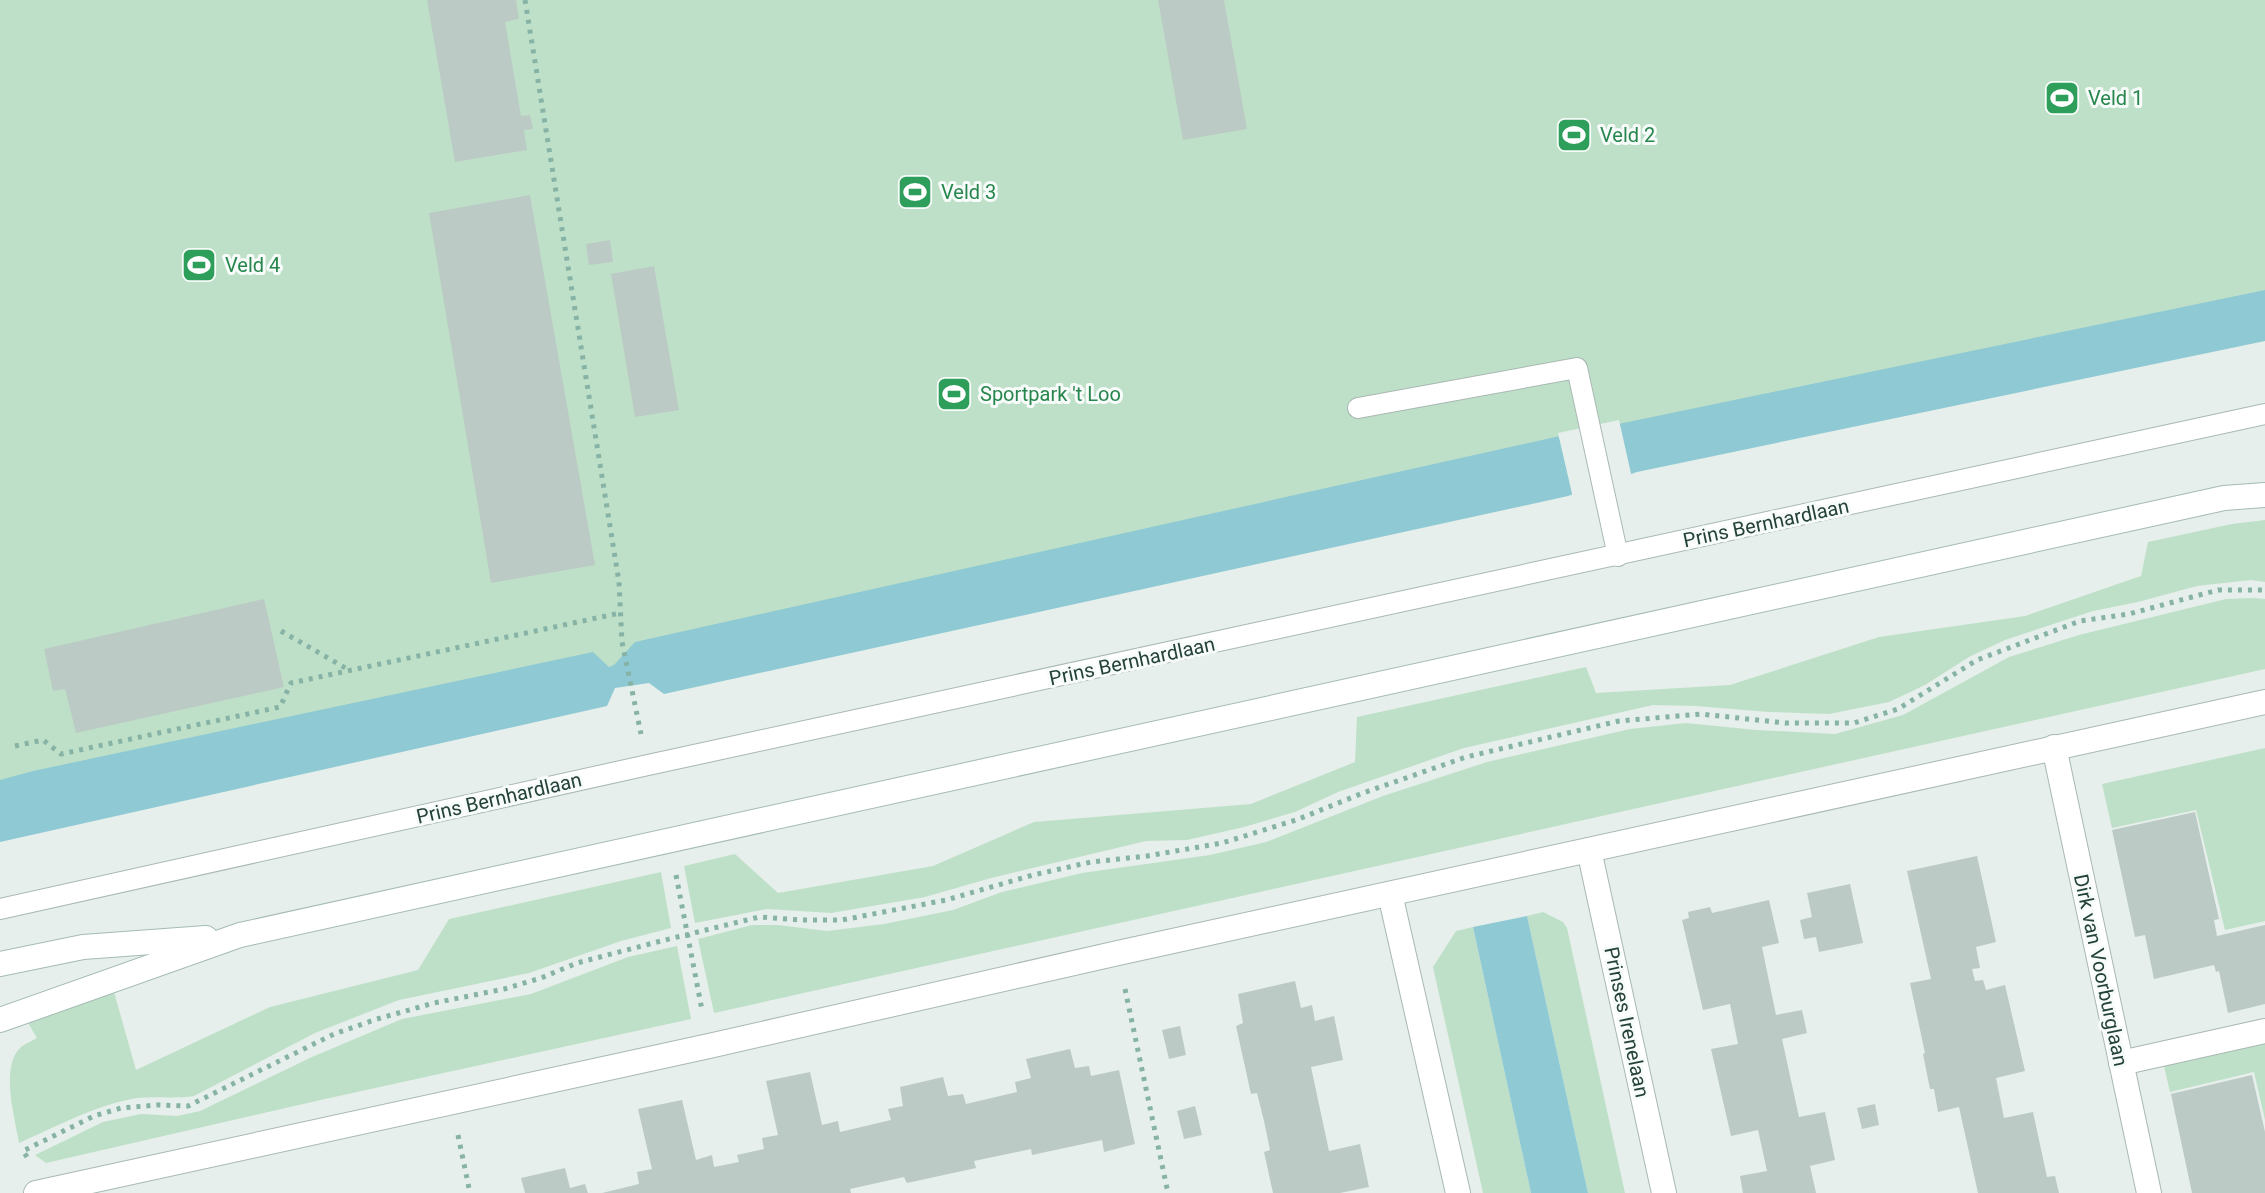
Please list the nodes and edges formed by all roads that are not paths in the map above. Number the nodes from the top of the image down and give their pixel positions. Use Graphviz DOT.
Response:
graph roads {
  1 [pos="1358,408"];
  2 [pos="2265,414"];
  3 [pos="2265,482"];
  4 [pos="2265,495"];
  5 [pos="2224,498"];
  6 [pos="1618,556"];
  7 [pos="2265,702"];
  8 [pos="2054,747"];
  9 [pos="1589,850"];
  10 [pos="1390,894"];
  11 [pos="0,909"];
  12 [pos="240,935"];
  13 [pos="0,964"];
  14 [pos="0,1020"];
  15 [pos="2265,1031"];
  16 [pos="2121,1063"];
  17 [pos="44,1191"];
  18 [pos="1458,1193"];
  19 [pos="1664,1193"];
  20 [pos="2149,1193"];
  1 -- 6 [label="lane"];
  2 -- 6 [label="lane, Prins Bernhardlaan"];
  3 -- 5 [label="street"];
  4 -- 5 [label="street"];
  5 -- 12 [label="street"];
  6 -- 11 [label="lane, Prins Bernhardlaan"];
  7 -- 8 [label="street"];
  8 -- 9 [label="street"];
  8 -- 16 [label="street, Dirk van Voorburglaan"];
  9 -- 10 [label="street"];
  9 -- 19 [label="street, Prinses Irenelaan"];
  10 -- 17 [label="street"];
  10 -- 18 [label="street"];
  12 -- 13 [label="street"];
  12 -- 14 [label="street"];
  15 -- 16 [label="street"];
  16 -- 20 [label="street, Dirk van Voorburglaan"];
}
